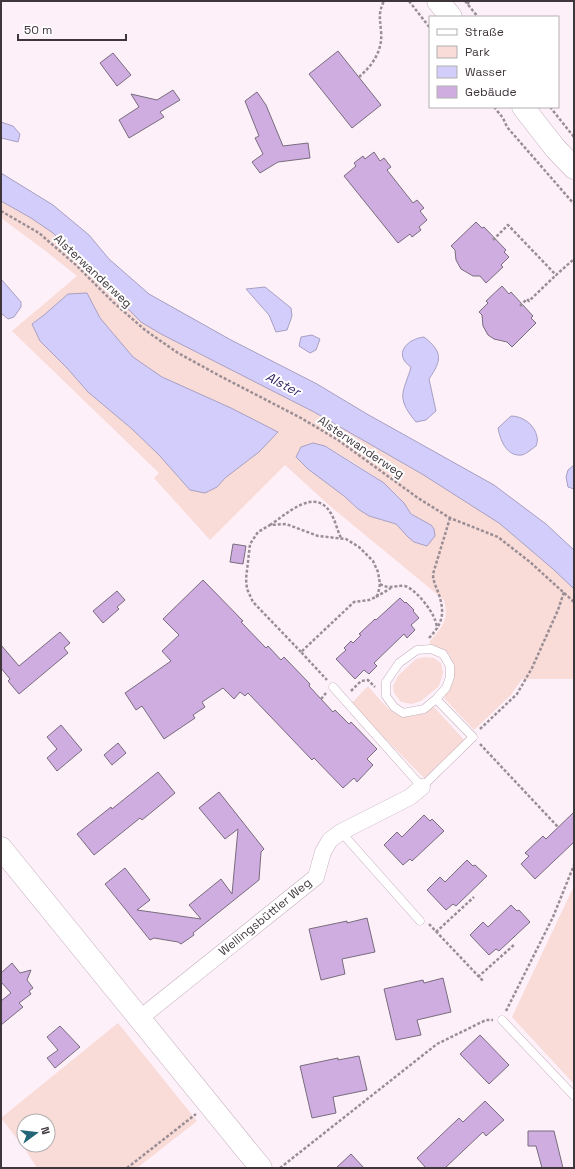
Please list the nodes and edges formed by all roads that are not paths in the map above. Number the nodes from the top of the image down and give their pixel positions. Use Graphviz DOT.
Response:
graph roads {
  1 [pos="438,1"];
  2 [pos="461,7"];
  3 [pos="524,108"];
  4 [pos="574,168"];
  5 [pos="333,687"];
  6 [pos="436,699"];
  7 [pos="422,787"];
  8 [pos="341,832"];
  9 [pos="1,848"];
  10 [pos="420,921"];
  11 [pos="139,1019"];
  12 [pos="502,1020"];
  13 [pos="574,1096"];
  14 [pos="261,1168"];
  1 -- 2 [label="main road"];
  3 -- 4 [label="main road"];
  5 -- 7 [label="lane"];
  6 -- 6 [label="lane"];
  6 -- 7 [label="lane"];
  7 -- 8 [label="street, Wellingsbüttler Weg"];
  8 -- 10 [label="lane"];
  8 -- 11 [label="street, Wellingsbüttler Weg"];
  9 -- 11 [label="main road"];
  11 -- 14 [label="main road"];
  12 -- 13 [label="lane"];
}
